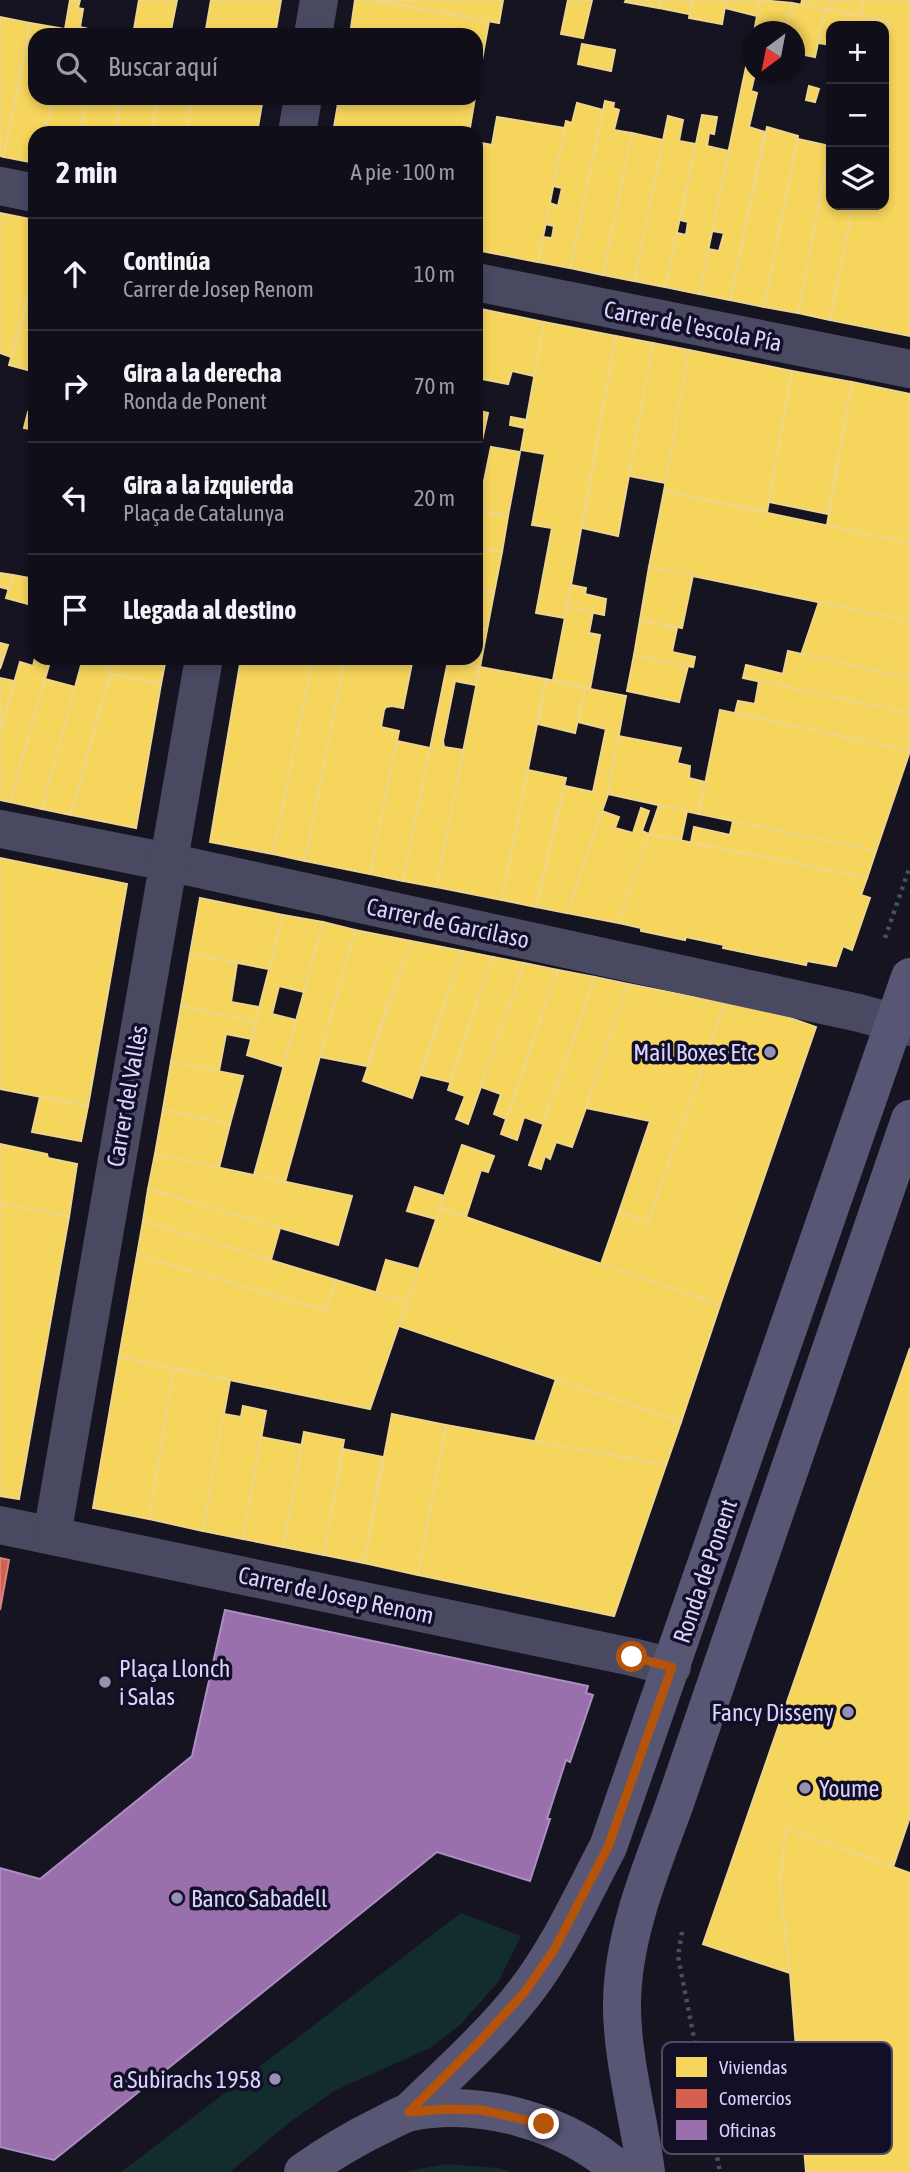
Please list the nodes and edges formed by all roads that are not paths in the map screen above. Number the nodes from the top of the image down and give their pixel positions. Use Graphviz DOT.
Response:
graph roads {
  1 [pos="319,0"];
  2 [pos="314,28"];
  3 [pos="302,105"];
  4 [pos="298,126"];
  5 [pos="0,186"];
  6 [pos="28,192"];
  7 [pos="483,283"];
  8 [pos="910,369"];
  9 [pos="203,665"];
  10 [pos="0,829"];
  11 [pos="168,862"];
  12 [pos="910,977"];
  13 [pos="902,1025"];
  14 [pos="910,1119"];
  15 [pos="0,1525"];
  16 [pos="52,1535"];
  17 [pos="672,1667"];
  18 [pos="409,2112"];
  19 [pos="303,2172"];
  20 [pos="621,2172"];
  21 [pos="646,2172"];
  1 -- 2 [label="street"];
  3 -- 4 [label="street"];
  5 -- 6 [label="street"];
  7 -- 8 [label="street, Carrer de l'escola Pía"];
  9 -- 11 [label="street, Carrer del Vallès"];
  10 -- 11 [label="street, Carrer de Garcilaso"];
  11 -- 13 [label="street, Carrer de Garcilaso"];
  11 -- 16 [label="street, Carrer del Vallès"];
  12 -- 13 [label="main road, Ronda de Ponent"];
  13 -- 17 [label="main road, Ronda de Ponent"];
  14 -- 21 [label="main road, Ronda de Ponent"];
  15 -- 16 [label="street, Carrer de Josep Renom"];
  16 -- 17 [label="street, Carrer de Josep Renom"];
  17 -- 18 [label="main road, Ronda de Ponent"];
  18 -- 19 [label="main road"];
  18 -- 20 [label="main road"];
}
